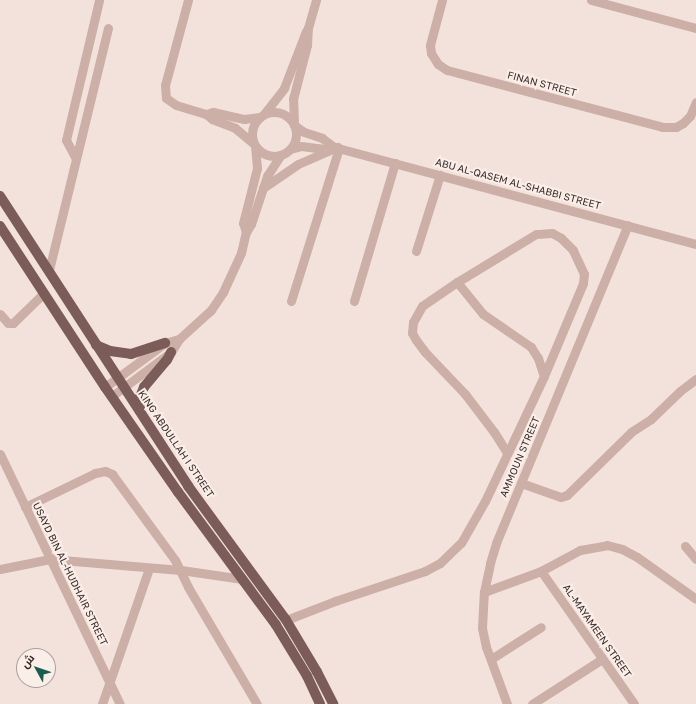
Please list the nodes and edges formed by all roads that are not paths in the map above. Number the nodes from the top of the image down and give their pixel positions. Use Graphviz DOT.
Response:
graph roads {
  1 [pos="99,0"];
  2 [pos="188,0"];
  3 [pos="316,0"];
  4 [pos="442,0"];
  5 [pos="591,0"];
  6 [pos="108,28"];
  7 [pos="308,28"];
  8 [pos="696,28"];
  9 [pos="696,102"];
  10 [pos="206,114"];
  11 [pos="262,116"];
  12 [pos="294,124"];
  13 [pos="254,144"];
  14 [pos="337,147"];
  15 [pos="290,149"];
  16 [pos="280,156"];
  17 [pos="75,157"];
  18 [pos="395,163"];
  19 [pos="440,175"];
  20 [pos="263,188"];
  21 [pos="0,196"];
  22 [pos="628,225"];
  23 [pos="0,226"];
  24 [pos="246,232"];
  25 [pos="696,244"];
  26 [pos="416,251"];
  27 [pos="49,270"];
  28 [pos="457,282"];
  29 [pos="44,293"];
  30 [pos="291,301"];
  31 [pos="354,301"];
  32 [pos="0,314"];
  33 [pos="96,346"];
  34 [pos="168,348"];
  35 [pos="544,376"];
  36 [pos="118,378"];
  37 [pos="696,379"];
  38 [pos="105,387"];
  39 [pos="124,387"];
  40 [pos="112,396"];
  41 [pos="140,412"];
  42 [pos="507,453"];
  43 [pos="0,454"];
  44 [pos="521,483"];
  45 [pos="25,507"];
  46 [pos="685,546"];
  47 [pos="696,559"];
  48 [pos="50,560"];
  49 [pos="149,568"];
  50 [pos="0,569"];
  51 [pos="181,570"];
  52 [pos="541,571"];
  53 [pos="242,579"];
  54 [pos="484,592"];
  55 [pos="696,600"];
  56 [pos="286,620"];
  57 [pos="276,625"];
  58 [pos="541,627"];
  59 [pos="491,659"];
  60 [pos="602,659"];
  61 [pos="109,682"];
  62 [pos="102,704"];
  63 [pos="120,704"];
  64 [pos="257,704"];
  65 [pos="320,704"];
  66 [pos="333,704"];
  67 [pos="507,704"];
  68 [pos="532,704"];
  69 [pos="634,704"];
  1 -- 17 [label="street"];
  2 -- 10 [label="street"];
  3 -- 7 [label="street"];
  4 -- 9 [label="street, FINAN STREET"];
  5 -- 8 [label="street"];
  6 -- 17 [label="street"];
  7 -- 11 [label="street"];
  7 -- 12 [label="street"];
  10 -- 11 [label="street"];
  10 -- 13 [label="street"];
  11 -- 12 [label="street"];
  11 -- 13 [label="street"];
  12 -- 14 [label="street, ABU AL-QASEM AL-SHABBI STREET"];
  12 -- 15 [label="street"];
  13 -- 16 [label="street"];
  13 -- 24 [label="street"];
  14 -- 15 [label="street, ABU AL-QASEM AL-SHABBI STREET"];
  14 -- 18 [label="street, ABU AL-QASEM AL-SHABBI STREET"];
  14 -- 20 [label="street"];
  14 -- 30 [label="street"];
  15 -- 16 [label="street"];
  16 -- 20 [label="street"];
  17 -- 27 [label="street"];
  18 -- 19 [label="street, ABU AL-QASEM AL-SHABBI STREET"];
  18 -- 31 [label="street"];
  19 -- 22 [label="street, ABU AL-QASEM AL-SHABBI STREET"];
  19 -- 26 [label="street"];
  20 -- 24 [label="street"];
  21 -- 27 [label="main road, KING ABDULLAH I STREET"];
  22 -- 25 [label="street, ABU AL-QASEM AL-SHABBI STREET"];
  22 -- 44 [label="street, AMMOUN STREET"];
  23 -- 29 [label="main road"];
  24 -- 34 [label="street"];
  27 -- 33 [label="main road, KING ABDULLAH I STREET"];
  28 -- 35 [label="street"];
  28 -- 35 [label="street"];
  28 -- 42 [label="street"];
  29 -- 32 [label="street"];
  29 -- 38 [label="main road"];
  33 -- 34 [label="main road"];
  33 -- 36 [label="main road, KING ABDULLAH I STREET"];
  34 -- 36 [label="street"];
  34 -- 39 [label="street"];
  34 -- 41 [label="main road"];
  35 -- 42 [label="street"];
  36 -- 38 [label="street"];
  36 -- 39 [label="main road, KING ABDULLAH I STREET"];
  37 -- 44 [label="street"];
  38 -- 40 [label="main road"];
  39 -- 40 [label="street"];
  39 -- 41 [label="main road, KING ABDULLAH I STREET"];
  40 -- 53 [label="main road"];
  41 -- 56 [label="main road, KING ABDULLAH I STREET"];
  42 -- 56 [label="street"];
  43 -- 45 [label="street, USAYD BIN AL-HUDHAIR STREET"];
  44 -- 54 [label="street, AMMOUN STREET"];
  45 -- 48 [label="street, USAYD BIN AL-HUDHAIR STREET"];
  45 -- 51 [label="street"];
  46 -- 47 [label="street"];
  48 -- 49 [label="street"];
  48 -- 50 [label="street"];
  48 -- 61 [label="street, USAYD BIN AL-HUDHAIR STREET"];
  49 -- 51 [label="street"];
  49 -- 61 [label="street"];
  51 -- 53 [label="street"];
  51 -- 64 [label="street"];
  52 -- 54 [label="street"];
  52 -- 55 [label="street"];
  52 -- 60 [label="street, AL-MAYAMEEN STREET"];
  53 -- 57 [label="main road"];
  54 -- 59 [label="street, AMMOUN STREET"];
  56 -- 57 [label="main road"];
  56 -- 66 [label="main road, KING ABDULLAH I STREET"];
  57 -- 65 [label="main road"];
  58 -- 59 [label="street"];
  59 -- 67 [label="street, AMMOUN STREET"];
  60 -- 68 [label="street"];
  60 -- 69 [label="street, AL-MAYAMEEN STREET"];
  61 -- 62 [label="street"];
  61 -- 63 [label="street, USAYD BIN AL-HUDHAIR STREET"];
}
